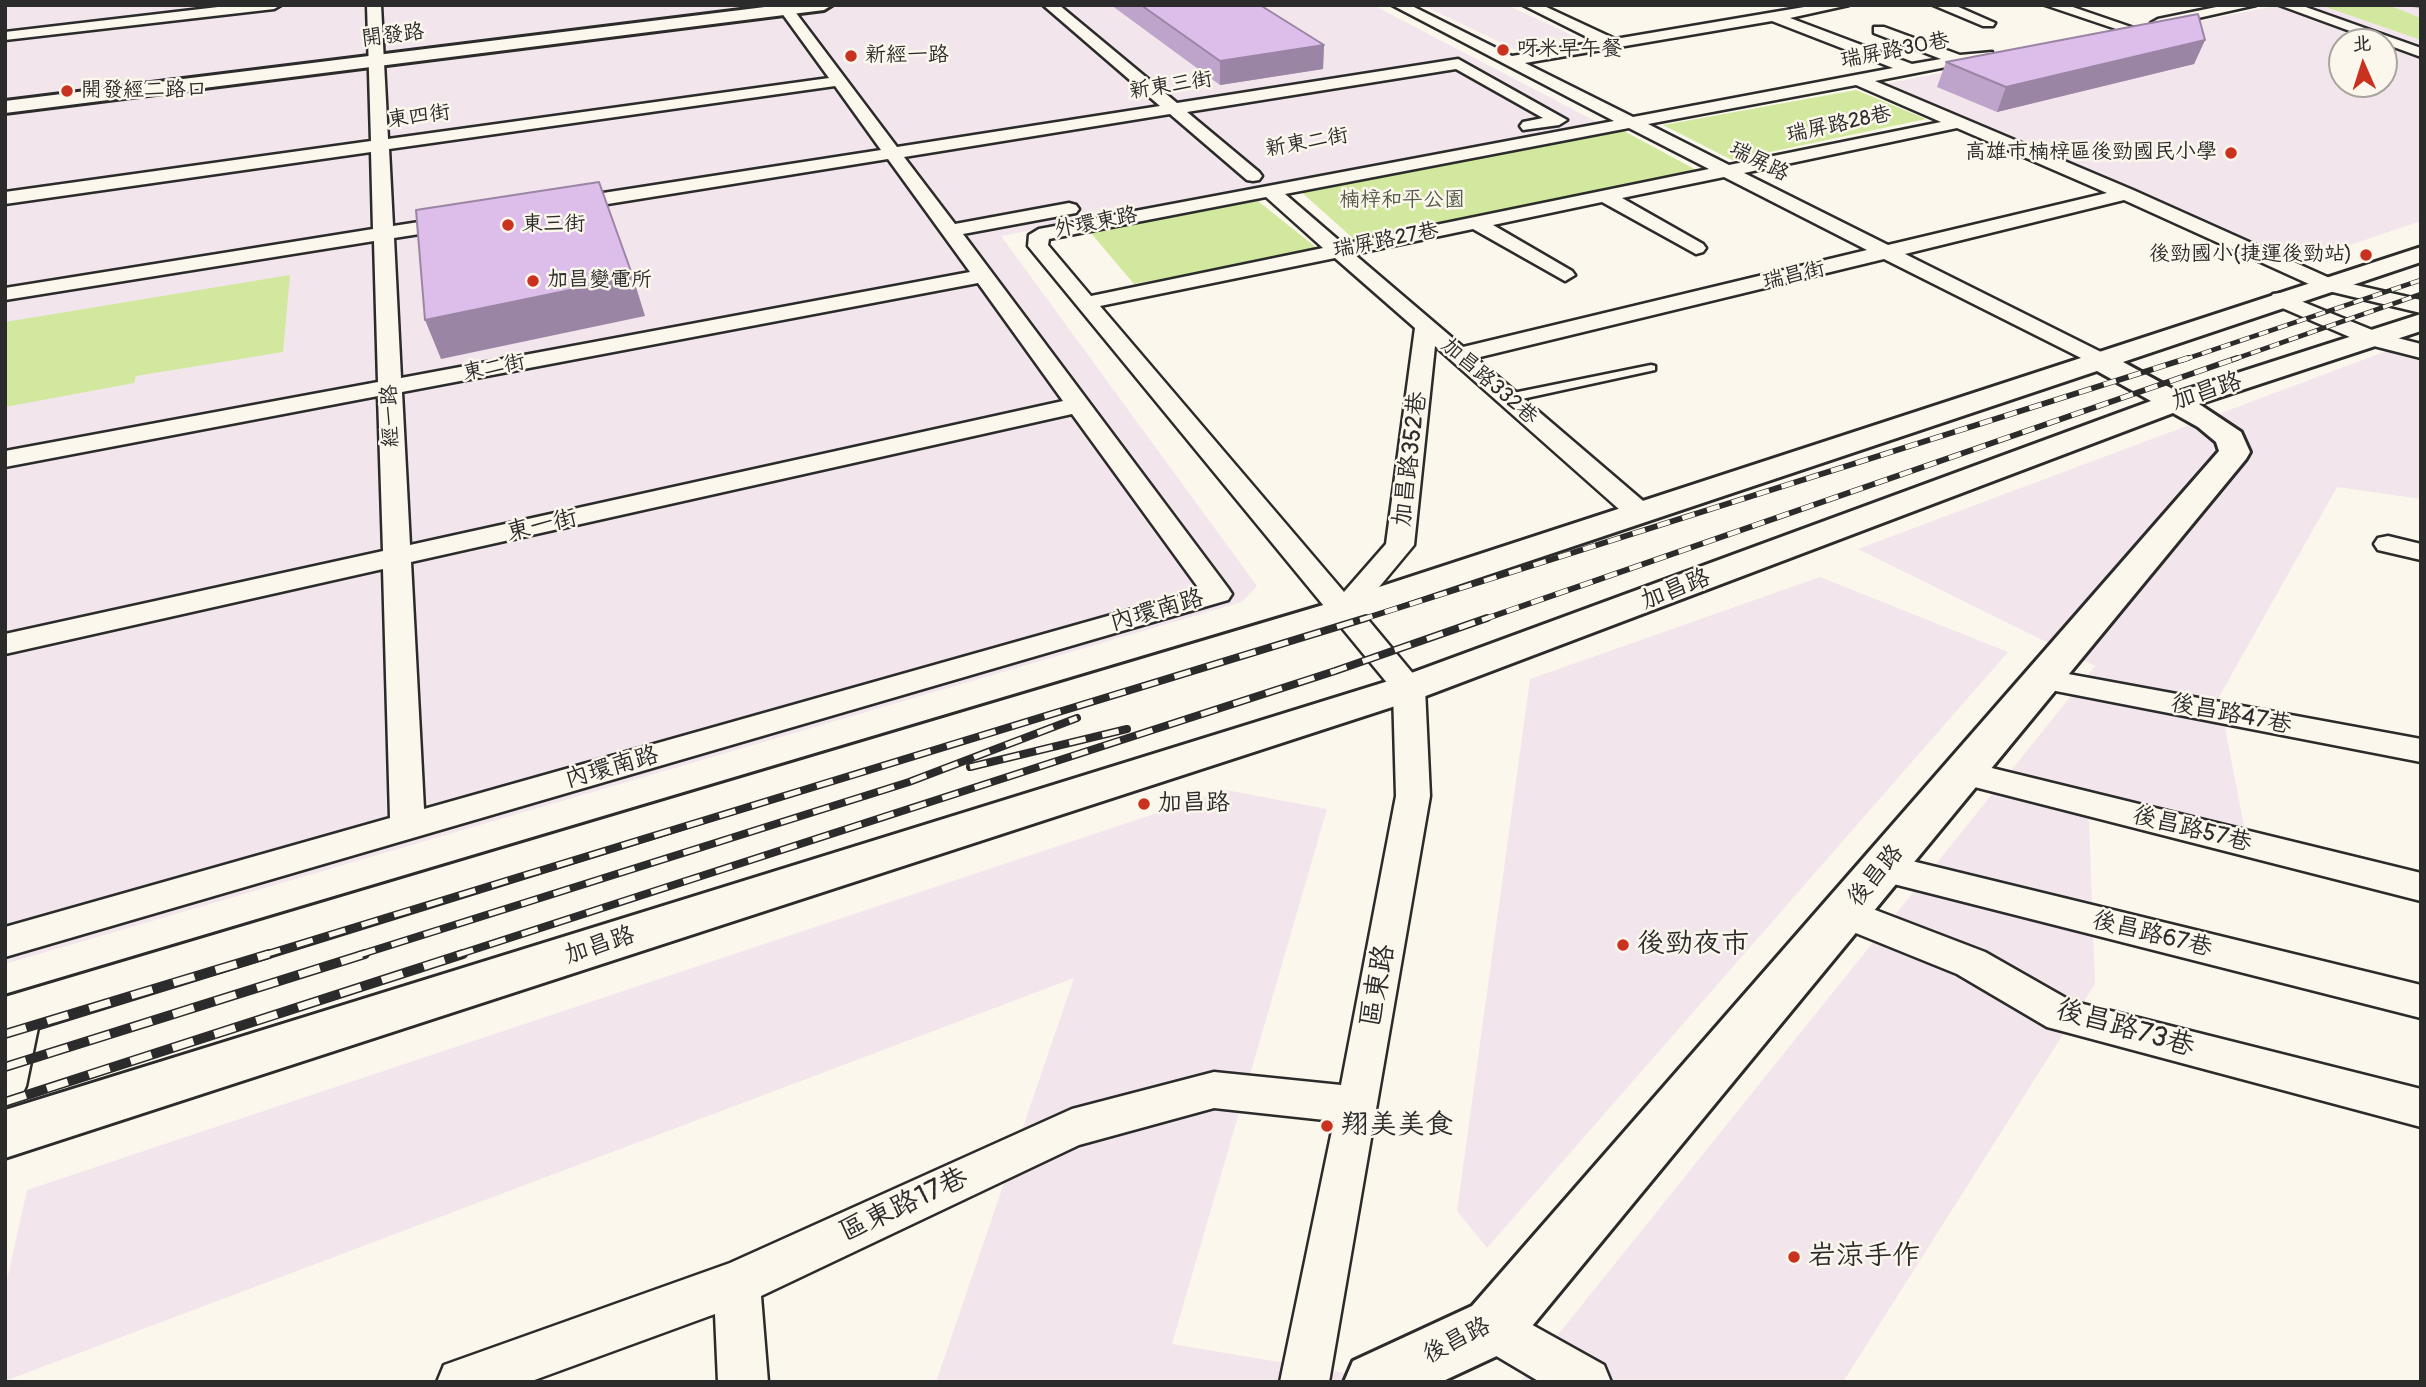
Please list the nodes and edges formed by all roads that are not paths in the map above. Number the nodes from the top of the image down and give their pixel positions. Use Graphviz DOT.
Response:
graph roads {
  1 [pos="274,5"];
  2 [pos="374,5"];
  3 [pos="824,5"];
  4 [pos="1049,5"];
  5 [pos="1399,5"];
  6 [pos="1530,5"];
  7 [pos="1842,5"];
  8 [pos="1940,5"];
  9 [pos="2052,5"];
  10 [pos="2249,5"];
  11 [pos="2286,5"];
  12 [pos="784,8"];
  13 [pos="1772,11"];
  14 [pos="1988,23"];
  15 [pos="2127,28"];
  16 [pos="1879,30"];
  17 [pos="5,36"];
  18 [pos="2088,36"];
  19 [pos="1614,44"];
  20 [pos="1997,53"];
  21 [pos="2421,53"];
  22 [pos="1958,60"];
  23 [pos="377,61"];
  24 [pos="1510,61"];
  25 [pos="1458,64"];
  26 [pos="1910,69"];
  27 [pos="1857,79"];
  28 [pos="838,81"];
  29 [pos="5,107"];
  30 [pos="1174,109"];
  31 [pos="1630,122"];
  32 [pos="1959,123"];
  33 [pos="380,145"];
  34 [pos="892,153"];
  35 [pos="1727,172"];
  36 [pos="1254,176"];
  37 [pos="1214,183"];
  38 [pos="1270,191"];
  39 [pos="2126,194"];
  40 [pos="1605,196"];
  41 [pos="5,198"];
  42 [pos="1082,207"];
  43 [pos="547,208"];
  44 [pos="478,219"];
  45 [pos="1476,223"];
  46 [pos="949,231"];
  47 [pos="382,235"];
  48 [pos="1696,248"];
  49 [pos="1339,250"];
  50 [pos="1890,253"];
  51 [pos="2421,254"];
  52 [pos="1565,275"];
  53 [pos="983,276"];
  54 [pos="2327,285"];
  55 [pos="5,294"];
  56 [pos="2281,299"];
  57 [pos="1086,303"];
  58 [pos="2421,307"];
  59 [pos="2421,322"];
  60 [pos="1426,327"];
  61 [pos="2374,339"];
  62 [pos="2421,351"];
  63 [pos="1460,355"];
  64 [pos="2099,360"];
  65 [pos="1651,368"];
  66 [pos="390,388"];
  67 [pos="1507,398"];
  68 [pos="2175,402"];
  69 [pos="1079,405"];
  70 [pos="5,458"];
  71 [pos="1639,512"];
  72 [pos="2388,544"];
  73 [pos="2421,552"];
  74 [pos="397,558"];
  75 [pos="1343,611"];
  76 [pos="5,644"];
  77 [pos="2042,679"];
  78 [pos="1409,688"];
  79 [pos="2421,751"];
  80 [pos="1963,773"];
  81 [pos="408,827"];
  82 [pos="1883,868"];
  83 [pos="2421,887"];
  84 [pos="1844,913"];
  85 [pos="5,942"];
  86 [pos="2421,1002"];
  87 [pos="13,1015"];
  88 [pos="5,1086"];
  89 [pos="1358,1105"];
  90 [pos="2421,1108"];
  91 [pos="5,1134"];
  92 [pos="737,1283"];
  93 [pos="1493,1327"];
  94 [pos="461,1382"];
  95 [pos="743,1382"];
  96 [pos="1304,1382"];
  97 [pos="1374,1382"];
  98 [pos="1587,1382"];
  1 -- 17 [label="street"];
  2 -- 23 [label="street, 經一路"];
  3 -- 12 [label="street, 開發路"];
  4 -- 30 [label="street"];
  5 -- 24 [label="street, 瑞屏路"];
  6 -- 19 [label="street"];
  7 -- 13 [label="street"];
  8 -- 14 [label="street"];
  9 -- 15 [label="street"];
  10 -- 15 [label="street"];
  11 -- 21 [label="street"];
  12 -- 23 [label="street, 開發路"];
  12 -- 28 [label="street"];
  13 -- 19 [label="street"];
  13 -- 26 [label="street"];
  15 -- 18 [label="street"];
  16 -- 22 [label="street"];
  19 -- 24 [label="street"];
  20 -- 22 [label="street, 瑞屏路30巷"];
  22 -- 26 [label="street, 瑞屏路30巷"];
  23 -- 29 [label="street, 開發路"];
  23 -- 33 [label="street, 經一路"];
  24 -- 31 [label="street, 瑞屏路"];
  25 -- 30 [label="street, 新東三街"];
  25 -- 36 [label="street, 新東二街"];
  26 -- 27 [label="street, 瑞屏路30巷"];
  27 -- 31 [label="street, 瑞屏路30巷"];
  27 -- 32 [label="street"];
  28 -- 33 [label="street, 東四街"];
  28 -- 34 [label="street"];
  30 -- 34 [label="street, 新東三街"];
  30 -- 36 [label="street"];
  31 -- 35 [label="street, 瑞屏路"];
  31 -- 38 [label="street, 外環東路"];
  32 -- 35 [label="street, 瑞屏路28巷"];
  32 -- 39 [label="street"];
  33 -- 41 [label="street, 東四街"];
  33 -- 47 [label="street, 經一路"];
  34 -- 43 [label="street"];
  34 -- 46 [label="street"];
  35 -- 40 [label="street, 瑞屏路27巷"];
  35 -- 50 [label="street, 瑞屏路"];
  36 -- 37 [label="street, 新東二街"];
  38 -- 49 [label="street"];
  38 -- 57 [label="street, 外環東路"];
  39 -- 50 [label="street, 瑞昌街"];
  39 -- 54 [label="street"];
  40 -- 45 [label="street, 瑞屏路27巷"];
  40 -- 48 [label="street"];
  42 -- 46 [label="street"];
  44 -- 47 [label="street"];
  45 -- 49 [label="street, 瑞屏路27巷"];
  45 -- 52 [label="street"];
  46 -- 53 [label="street"];
  47 -- 55 [label="street"];
  47 -- 66 [label="street, 經一路"];
  49 -- 57 [label="street, 瑞屏路27巷"];
  49 -- 60 [label="street, 加昌路332巷"];
  50 -- 63 [label="street, 瑞昌街"];
  50 -- 64 [label="street, 瑞屏路"];
  51 -- 54 [label="street"];
  53 -- 66 [label="street, 東二街"];
  53 -- 69 [label="street"];
  54 -- 56 [label="street"];
  54 -- 58 [label="street"];
  56 -- 61 [label="street"];
  56 -- 64 [label="street"];
  57 -- 75 [label="street, 外環東路"];
  59 -- 61 [label="street, 加昌路"];
  60 -- 63 [label="street, 加昌路332巷"];
  60 -- 75 [label="street, 加昌路352巷"];
  61 -- 62 [label="street"];
  61 -- 68 [label="street, 加昌路"];
  63 -- 67 [label="street, 加昌路332巷"];
  64 -- 68 [label="street, 後昌路"];
  64 -- 71 [label="street"];
  65 -- 67 [label="lane"];
  66 -- 70 [label="street, 東二街"];
  66 -- 74 [label="street, 經一路"];
  67 -- 71 [label="street, 加昌路332巷"];
  68 -- 77 [label="street, 後昌路"];
  68 -- 78 [label="street, 加昌路"];
  69 -- 74 [label="street, 東一街"];
  69 -- 81 [label="street, 內環南路"];
  71 -- 75 [label="street"];
  72 -- 73 [label="street"];
  74 -- 76 [label="street, 東一街"];
  74 -- 81 [label="street, 經一路"];
  75 -- 78 [label="street"];
  75 -- 87 [label="street"];
  77 -- 79 [label="street, 後昌路47巷"];
  77 -- 80 [label="street, 後昌路"];
  78 -- 89 [label="street, 區東路"];
  78 -- 91 [label="street, 加昌路"];
  80 -- 82 [label="street, 後昌路"];
  80 -- 83 [label="street, 後昌路57巷"];
  81 -- 85 [label="street, 內環南路"];
  82 -- 84 [label="street, 後昌路"];
  82 -- 86 [label="street, 後昌路67巷"];
  84 -- 90 [label="street, 後昌路73巷"];
  84 -- 93 [label="street, 後昌路"];
  87 -- 88 [label="street"];
  89 -- 92 [label="street, 區東路17巷"];
  89 -- 96 [label="street, 區東路"];
  92 -- 94 [label="street, 區東路17巷"];
  92 -- 95 [label="street"];
  93 -- 97 [label="street, 後昌路"];
  93 -- 98 [label="street"];
}
